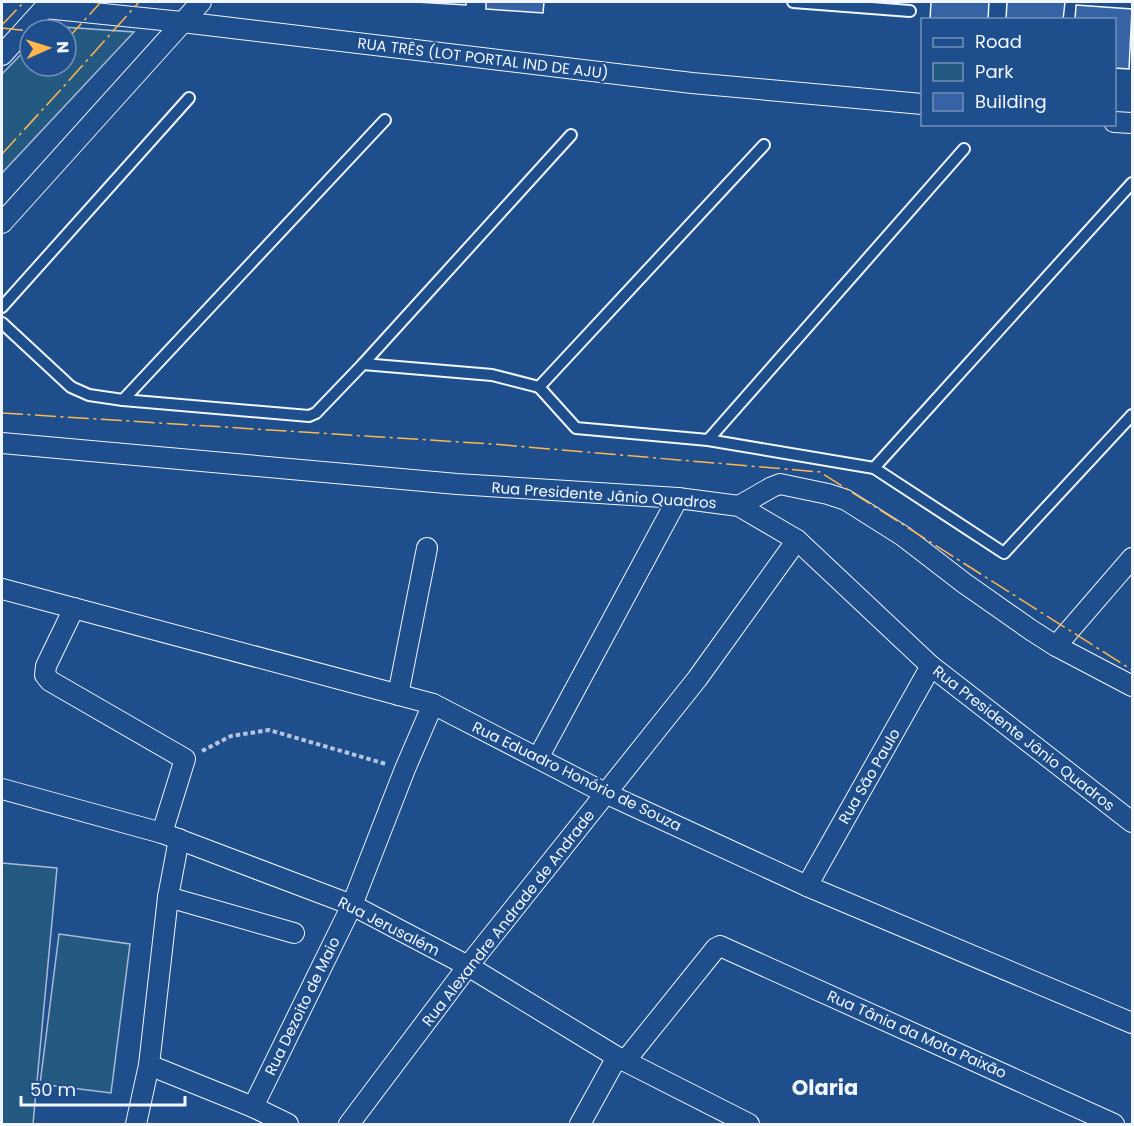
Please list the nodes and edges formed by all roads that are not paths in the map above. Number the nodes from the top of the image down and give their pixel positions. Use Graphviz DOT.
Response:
graph roads {
  1 [pos="201,2"];
  2 [pos="793,2"];
  3 [pos="47,5"];
  4 [pos="910,11"];
  5 [pos="182,21"];
  6 [pos="6,46"];
  7 [pos="189,98"];
  8 [pos="921,104"];
  9 [pos="385,120"];
  10 [pos="1116,122"];
  11 [pos="1132,123"];
  12 [pos="570,135"];
  13 [pos="764,145"];
  14 [pos="964,149"];
  15 [pos="1132,183"];
  16 [pos="2,223"];
  17 [pos="2,307"];
  18 [pos="2,323"];
  19 [pos="363,364"];
  20 [pos="539,387"];
  21 [pos="123,400"];
  22 [pos="1132,415"];
  23 [pos="708,440"];
  24 [pos="2,443"];
  25 [pos="874,468"];
  26 [pos="678,498"];
  27 [pos="739,506"];
  28 [pos="797,540"];
  29 [pos="427,548"];
  30 [pos="1132,558"];
  31 [pos="2,589"];
  32 [pos="74,608"];
  33 [pos="1056,646"];
  34 [pos="932,666"];
  35 [pos="1132,686"];
  36 [pos="398,695"];
  37 [pos="433,704"];
  38 [pos="538,758"];
  39 [pos="2,789"];
  40 [pos="605,793"];
  41 [pos="1132,822"];
  42 [pos="171,836"];
  43 [pos="807,886"];
  44 [pos="168,897"];
  45 [pos="352,905"];
  46 [pos="294,933"];
  47 [pos="468,966"];
  48 [pos="1132,1023"];
  49 [pos="621,1059"];
  50 [pos="149,1065"];
  51 [pos="253,1107"];
  52 [pos="136,1125"];
  53 [pos="288,1125"];
  54 [pos="349,1125"];
  55 [pos="580,1125"];
  56 [pos="749,1125"];
  57 [pos="1114,1125"];
  1 -- 5 [label="street"];
  2 -- 4 [label="lane"];
  3 -- 5 [label="street, RUA TRÊS (LOT PORTAL IND DE AJU)"];
  3 -- 6 [label="street"];
  5 -- 8 [label="street, RUA TRÊS (LOT PORTAL IND DE AJU)"];
  5 -- 16 [label="street"];
  7 -- 17 [label="lane"];
  9 -- 21 [label="lane"];
  10 -- 11 [label="street"];
  12 -- 19 [label="lane"];
  13 -- 20 [label="lane"];
  14 -- 23 [label="lane"];
  15 -- 25 [label="lane"];
  18 -- 21 [label="lane"];
  19 -- 20 [label="lane"];
  19 -- 21 [label="lane"];
  20 -- 23 [label="lane"];
  22 -- 25 [label="lane"];
  23 -- 25 [label="lane"];
  24 -- 26 [label="street, Rua Presidente Jânio Quadros"];
  26 -- 27 [label="street, Rua Presidente Jânio Quadros"];
  26 -- 38 [label="street"];
  27 -- 28 [label="street, Rua Presidente Jânio Quadros"];
  27 -- 33 [label="street"];
  28 -- 34 [label="street, Rua Presidente Jânio Quadros"];
  28 -- 40 [label="street, Rua Alexandre Andrade de Andrade"];
  29 -- 36 [label="street"];
  30 -- 33 [label="street"];
  31 -- 32 [label="street, Rua Eduadro Honório de Souza"];
  32 -- 36 [label="street, Rua Eduadro Honório de Souza"];
  32 -- 42 [label="street"];
  33 -- 35 [label="street"];
  34 -- 41 [label="street, Rua Presidente Jânio Quadros"];
  34 -- 43 [label="street, Rua São Paulo"];
  36 -- 37 [label="street, Rua Eduadro Honório de Souza"];
  37 -- 38 [label="street, Rua Eduadro Honório de Souza"];
  37 -- 45 [label="street, Rua Dezoito de Maio"];
  38 -- 40 [label="street, Rua Eduadro Honório de Souza"];
  39 -- 42 [label="street, Rua Jerusalém"];
  40 -- 43 [label="street, Rua Eduadro Honório de Souza"];
  40 -- 47 [label="street, Rua Alexandre Andrade de Andrade"];
  42 -- 44 [label="street"];
  42 -- 45 [label="street, Rua Jerusalém"];
  43 -- 48 [label="street, Rua Eduadro Honório de Souza"];
  44 -- 46 [label="street"];
  44 -- 50 [label="street"];
  45 -- 47 [label="street, Rua Jerusalém"];
  45 -- 51 [label="street, Rua Dezoito de Maio"];
  47 -- 49 [label="street, Rua Jerusalém"];
  47 -- 54 [label="street, Rua Alexandre Andrade de Andrade"];
  49 -- 55 [label="street"];
  49 -- 56 [label="street, Rua Jerusalém"];
  49 -- 57 [label="street, Rua Tânia da Mota Paixão"];
  50 -- 51 [label="street"];
  50 -- 52 [label="street"];
  51 -- 53 [label="street"];
}
